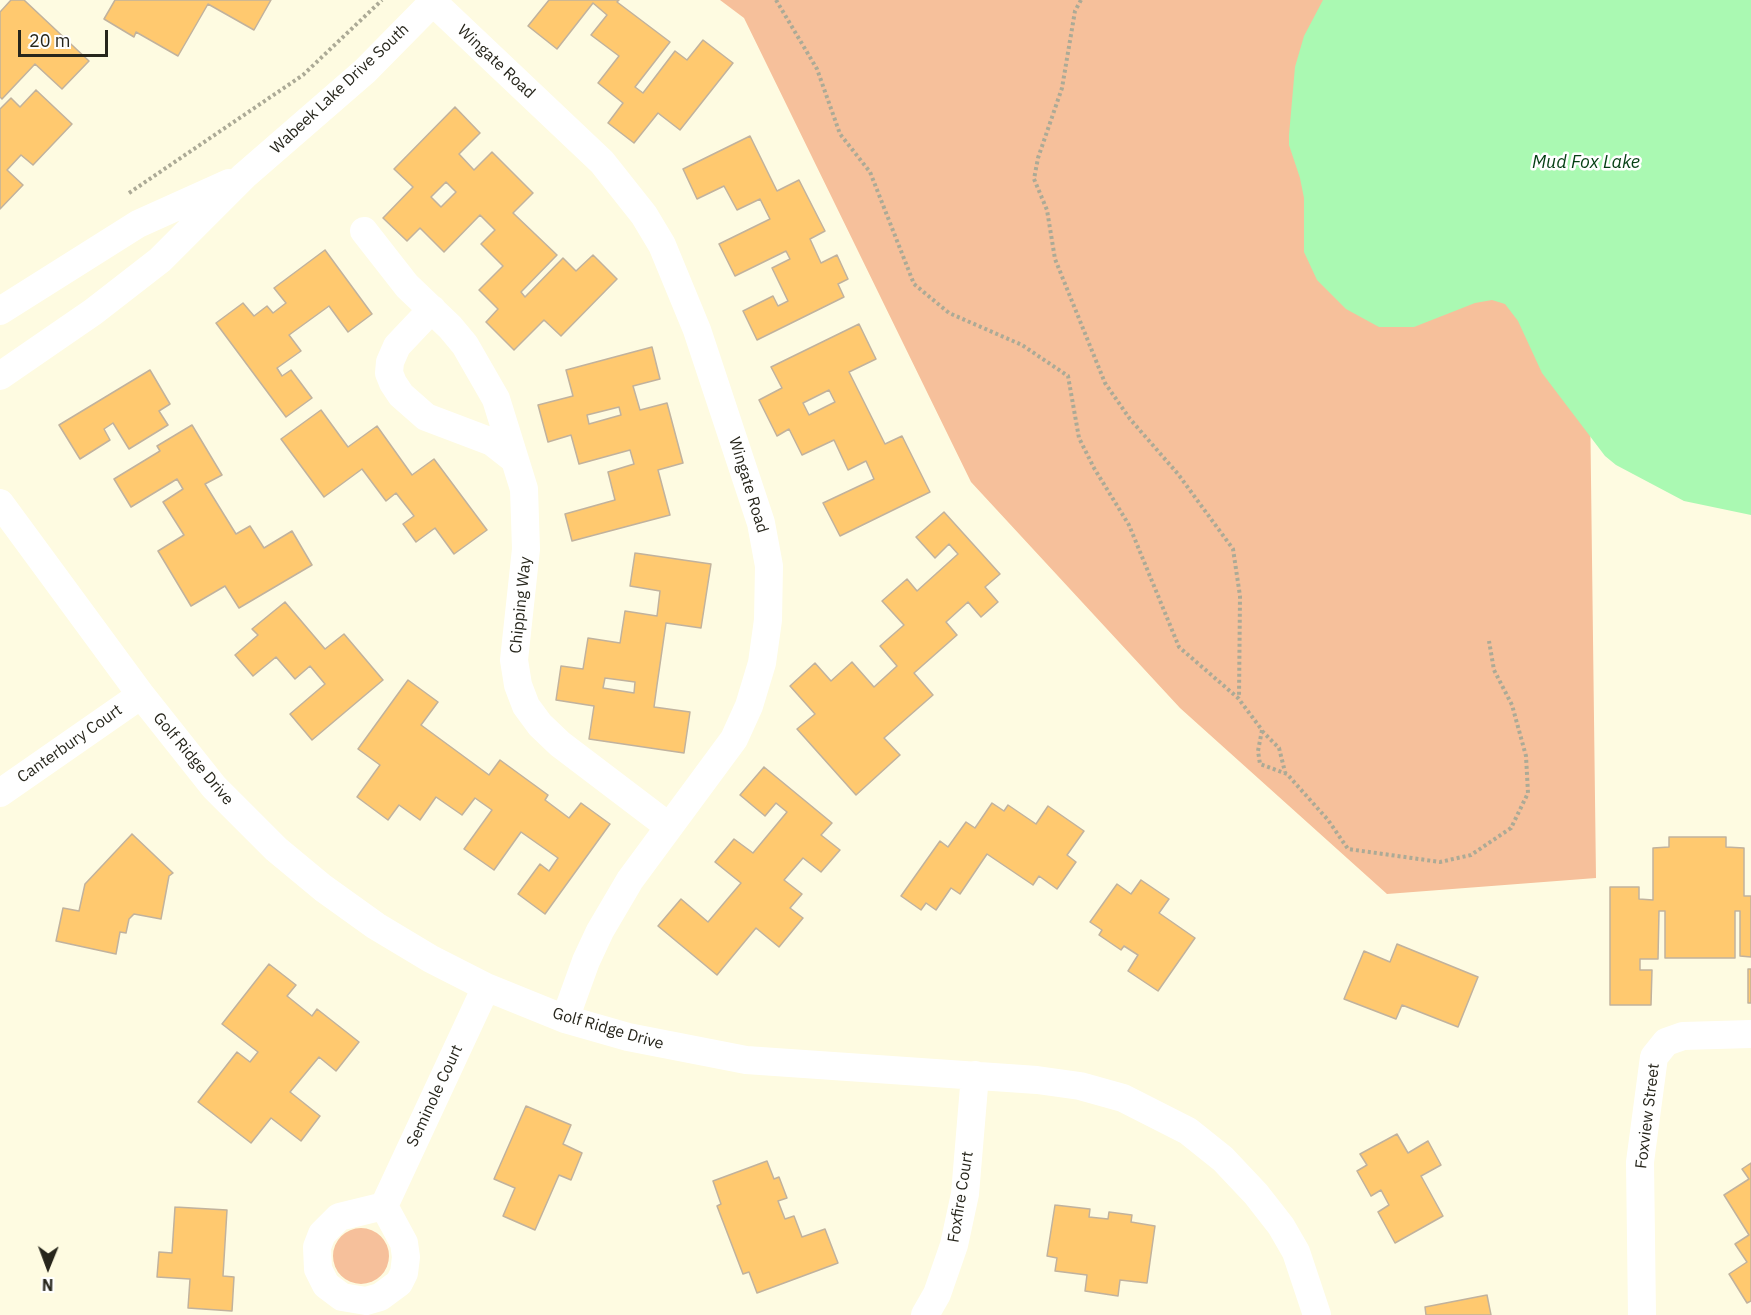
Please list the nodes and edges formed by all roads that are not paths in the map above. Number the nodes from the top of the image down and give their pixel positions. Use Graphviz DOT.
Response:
graph roads {
  1 [pos="434,1"];
  2 [pos="244,176"];
  3 [pos="364,231"];
  4 [pos="432,309"];
  5 [pos="0,311"];
  6 [pos="0,376"];
  7 [pos="515,460"];
  8 [pos="0,503"];
  9 [pos="141,695"];
  10 [pos="0,793"];
  11 [pos="668,826"];
  12 [pos="486,987"];
  13 [pos="565,1019"];
  14 [pos="1751,1034"];
  15 [pos="975,1075"];
  16 [pos="384,1206"];
  17 [pos="926,1315"];
  18 [pos="1317,1315"];
  19 [pos="1642,1315"];
  1 -- 2 [label="street, Wabeek Lake Drive South"];
  1 -- 11 [label="street, Wingate Road"];
  2 -- 5 [label="street, Wabeek Lake Drive South"];
  2 -- 6 [label="street, Wabeek Lake Drive South"];
  3 -- 4 [label="street, Chipping Way"];
  4 -- 7 [label="street, Chipping Way"];
  4 -- 7 [label="street"];
  7 -- 11 [label="street, Chipping Way"];
  8 -- 9 [label="street, Golf Ridge Drive"];
  9 -- 10 [label="street, Canterbury Court"];
  9 -- 12 [label="street, Golf Ridge Drive"];
  11 -- 13 [label="street, Wingate Road"];
  12 -- 13 [label="street, Golf Ridge Drive"];
  12 -- 16 [label="street, Seminole Court"];
  13 -- 15 [label="street, Golf Ridge Drive"];
  14 -- 19 [label="street, Foxview Street"];
  15 -- 17 [label="street, Foxfire Court"];
  15 -- 18 [label="street, Golf Ridge Drive"];
}
